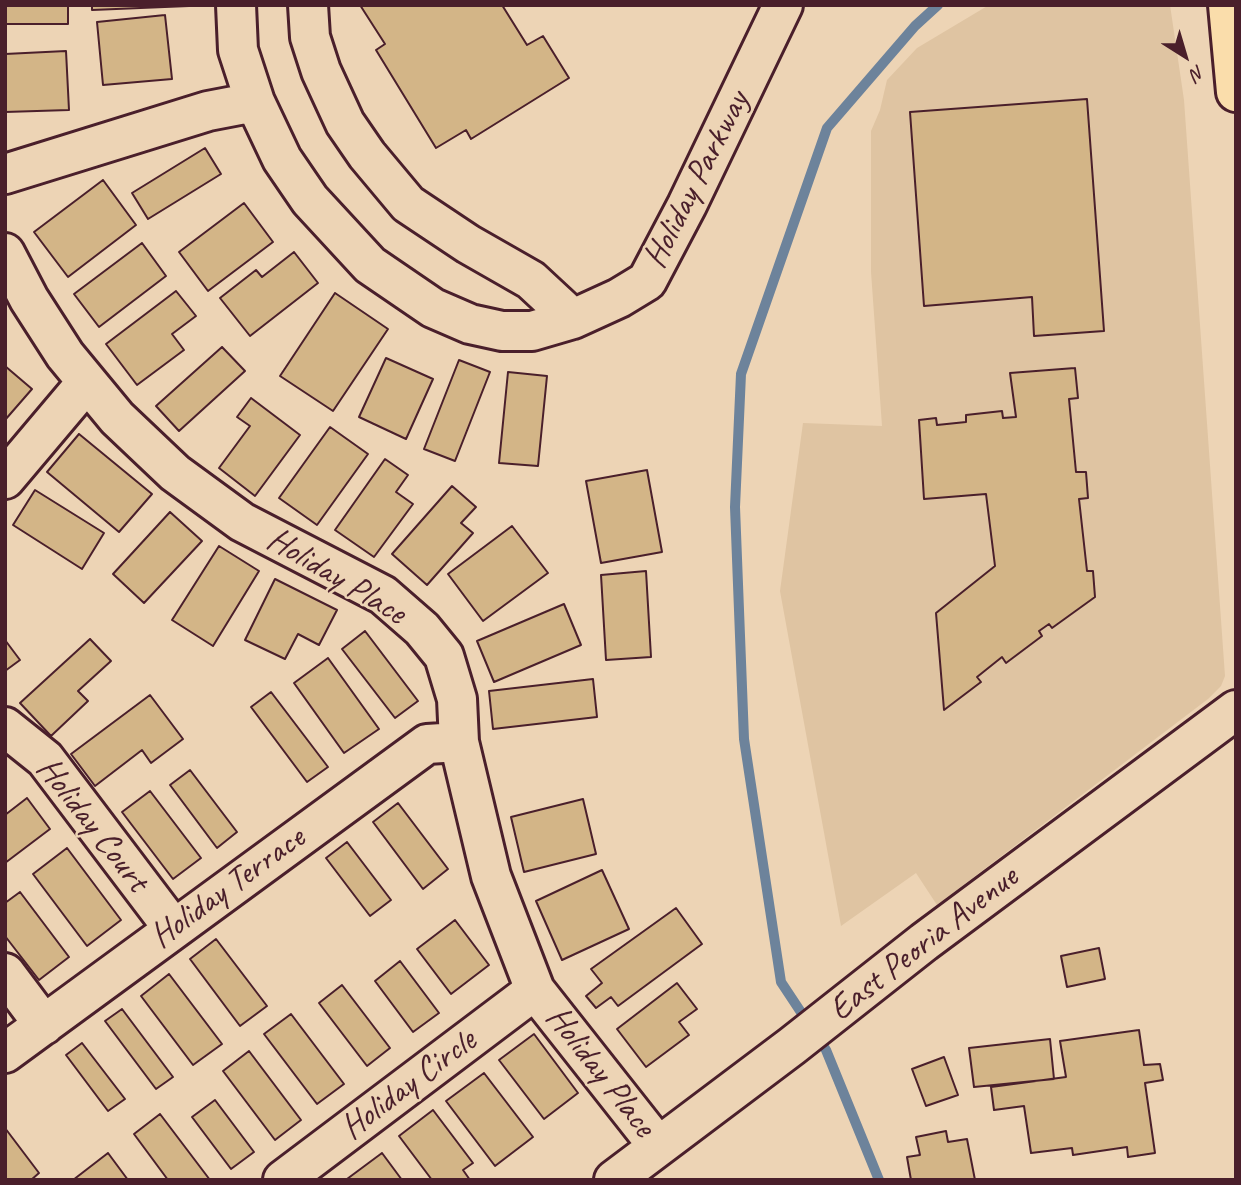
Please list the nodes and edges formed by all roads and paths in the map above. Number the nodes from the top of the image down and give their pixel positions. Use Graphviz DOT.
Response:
graph roads {
  1 [pos="236,5"];
  2 [pos="308,5"];
  3 [pos="783,5"];
  4 [pos="1228,5"];
  5 [pos="1236,92"];
  6 [pos="255,102"];
  7 [pos="5,174"];
  8 [pos="5,253"];
  9 [pos="573,319"];
  10 [pos="86,383"];
  11 [pos="5,479"];
  12 [pos="1236,710"];
  13 [pos="5,727"];
  14 [pos="459,742"];
  15 [pos="173,928"];
  16 [pos="5,973"];
  17 [pos="536,990"];
  18 [pos="44,1025"];
  19 [pos="5,1053"];
  20 [pos="658,1146"];
  21 [pos="283,1180"];
  22 [pos="614,1180"];
  1 -- 6 [label="street, Holiday Parkway"];
  2 -- 9 [label="street"];
  3 -- 9 [label="street, Holiday Parkway"];
  4 -- 5 [label="main road"];
  6 -- 7 [label="street"];
  6 -- 9 [label="street, Holiday Parkway"];
  8 -- 10 [label="street, Holiday Place"];
  10 -- 11 [label="street"];
  10 -- 14 [label="street, Holiday Place"];
  12 -- 20 [label="street, East Peoria Avenue"];
  13 -- 15 [label="street, Holiday Court"];
  14 -- 15 [label="street, Holiday Terrace"];
  14 -- 17 [label="street, Holiday Place"];
  15 -- 18 [label="street, Holiday Terrace"];
  16 -- 18 [label="street"];
  17 -- 20 [label="street, Holiday Place"];
  17 -- 21 [label="street, Holiday Circle"];
  18 -- 19 [label="street, Holiday Terrace"];
  20 -- 22 [label="street, East Peoria Avenue"];
}
